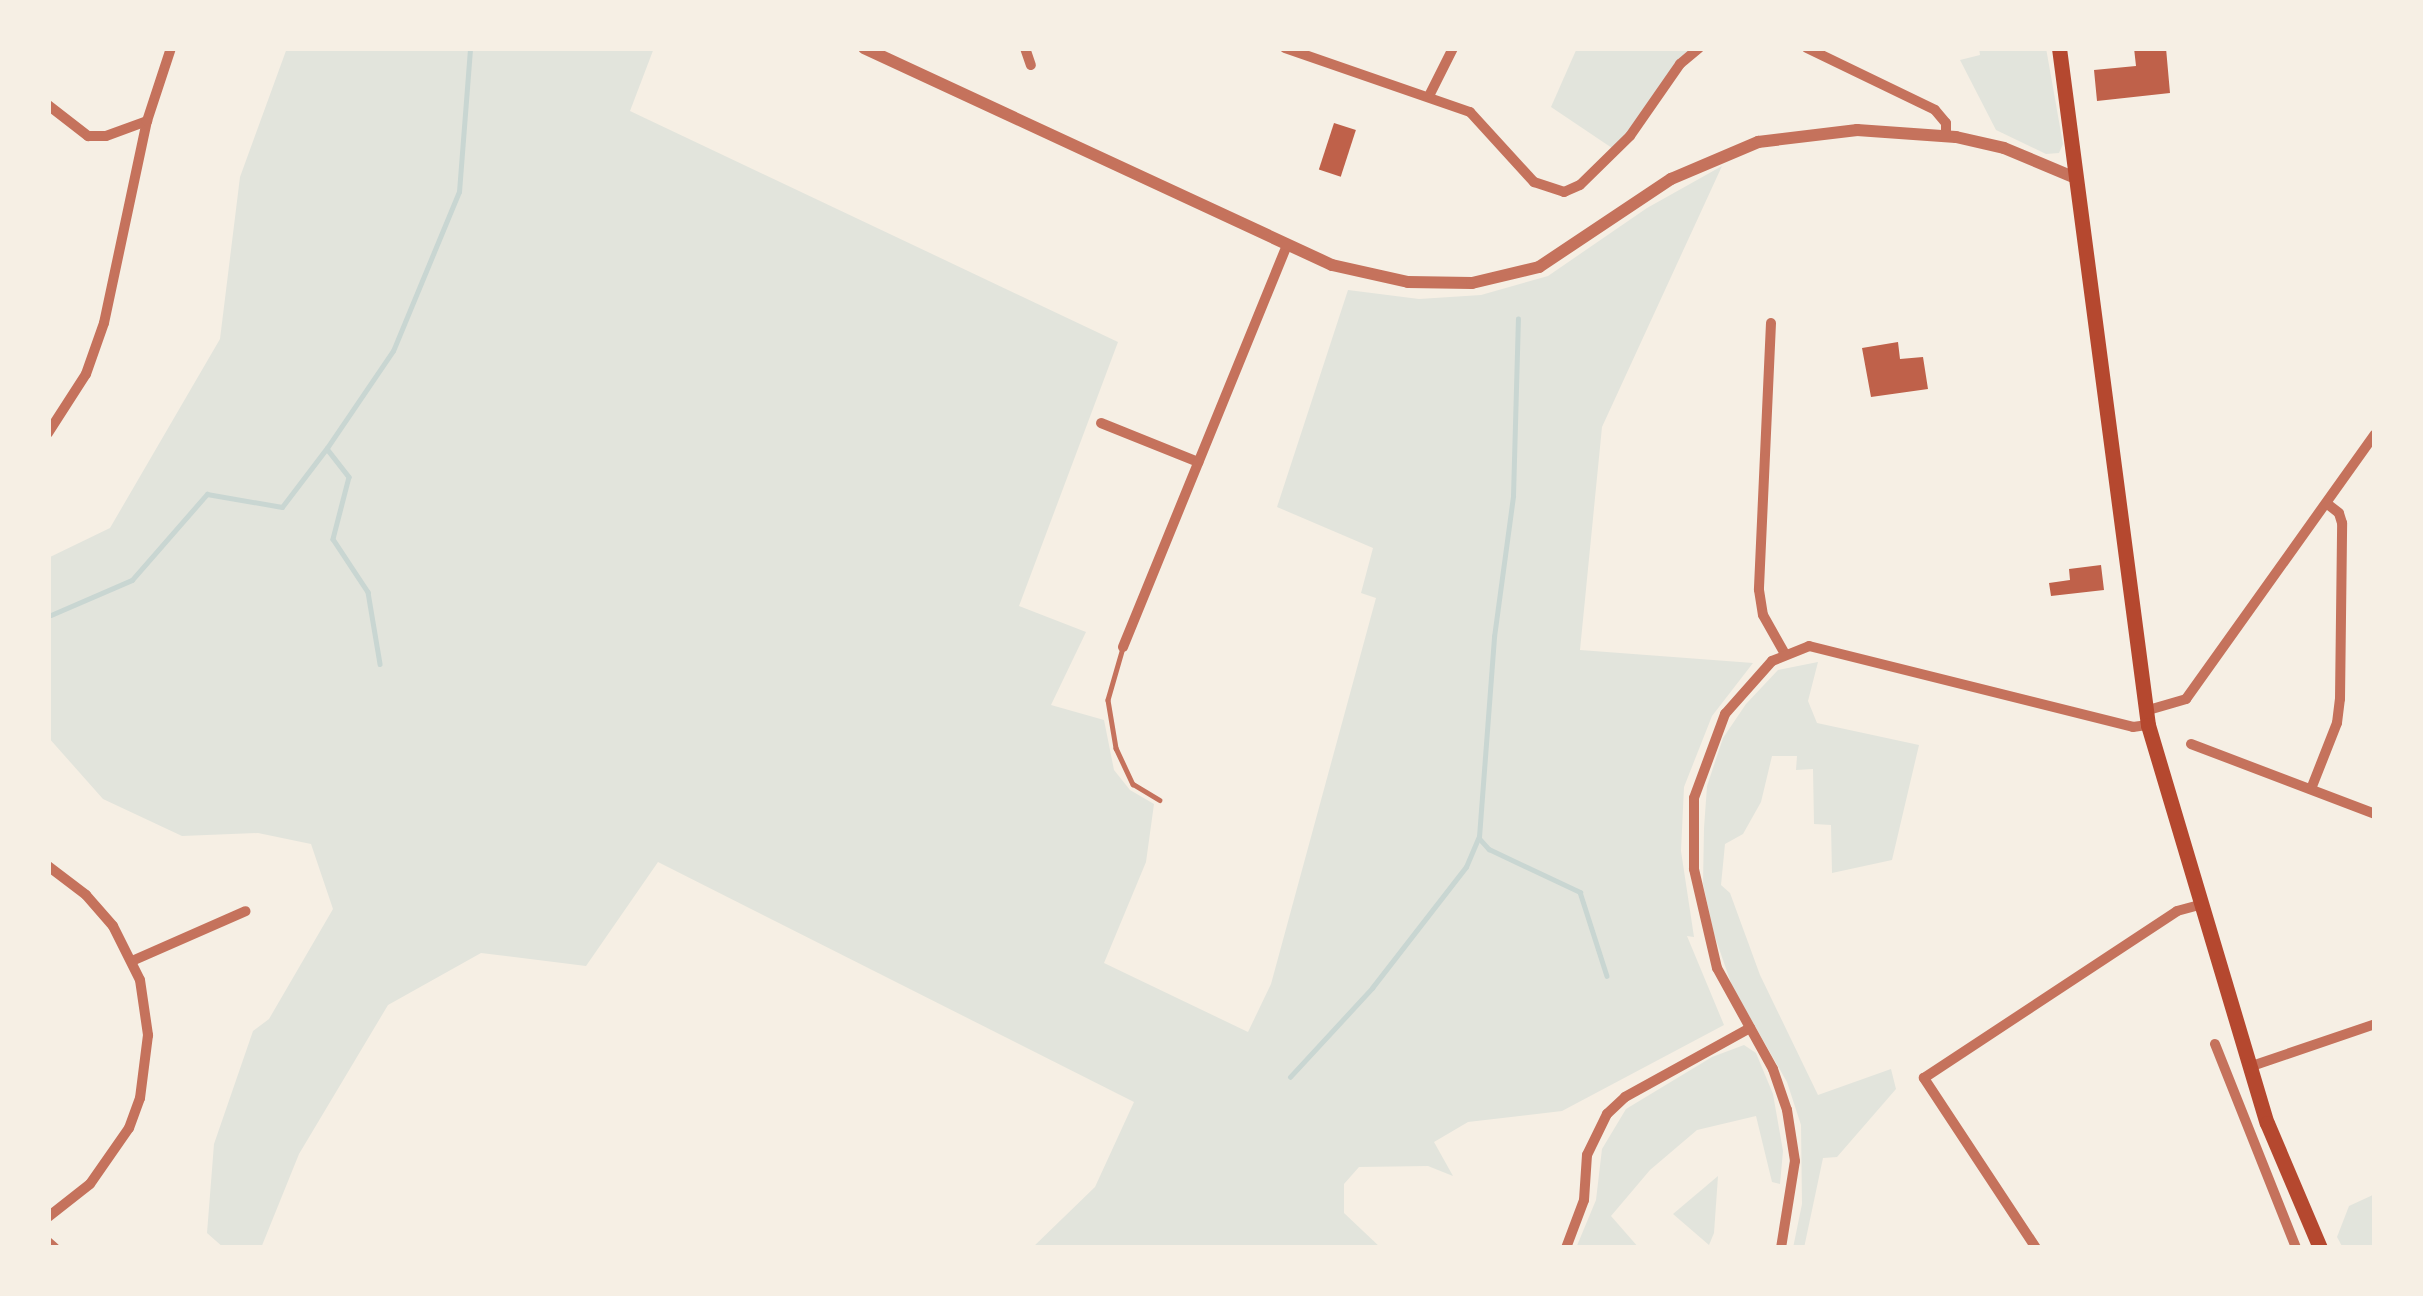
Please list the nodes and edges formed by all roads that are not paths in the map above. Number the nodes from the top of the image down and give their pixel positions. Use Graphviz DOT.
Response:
graph roads {
  1 [pos="171,48"];
  2 [pos="864,48"];
  3 [pos="1024,48"];
  4 [pos="1285,48"];
  5 [pos="1453,48"];
  6 [pos="1699,48"];
  7 [pos="1807,48"];
  8 [pos="2059,48"];
  9 [pos="1031,65"];
  10 [pos="1430,94"];
  11 [pos="48,105"];
  12 [pos="147,121"];
  13 [pos="1946,136"];
  14 [pos="2073,177"];
  15 [pos="1287,246"];
  16 [pos="1771,322"];
  17 [pos="1101,423"];
  18 [pos="48,433"];
  19 [pos="2375,434"];
  20 [pos="1198,462"];
  21 [pos="2326,503"];
  22 [pos="1124,647"];
  23 [pos="1785,654"];
  24 [pos="2146,718"];
  25 [pos="2192,744"];
  26 [pos="2311,789"];
  27 [pos="1160,800"];
  28 [pos="2375,814"];
  29 [pos="48,866"];
  30 [pos="2200,905"];
  31 [pos="246,911"];
  32 [pos="132,961"];
  33 [pos="2375,1024"];
  34 [pos="1750,1028"];
  35 [pos="2216,1044"];
  36 [pos="2249,1067"];
  37 [pos="48,1216"];
  38 [pos="48,1242"];
  39 [pos="55,1248"];
  40 [pos="1566,1248"];
  41 [pos="1781,1248"];
  42 [pos="2036,1248"];
  43 [pos="2296,1248"];
  44 [pos="2320,1248"];
  1 -- 12 [label="street"];
  2 -- 15 [label="street"];
  3 -- 9 [label="street"];
  4 -- 10 [label="street"];
  5 -- 10 [label="street"];
  6 -- 10 [label="street"];
  7 -- 13 [label="street"];
  8 -- 14 [label="main road"];
  11 -- 12 [label="street"];
  12 -- 18 [label="street"];
  13 -- 14 [label="street"];
  13 -- 15 [label="street"];
  14 -- 24 [label="main road"];
  15 -- 20 [label="street"];
  16 -- 23 [label="street"];
  17 -- 20 [label="street"];
  19 -- 21 [label="street"];
  20 -- 22 [label="street"];
  21 -- 24 [label="street"];
  21 -- 26 [label="street"];
  22 -- 27 [label="lane"];
  23 -- 24 [label="street"];
  23 -- 34 [label="street"];
  24 -- 30 [label="main road"];
  25 -- 26 [label="street"];
  26 -- 28 [label="street"];
  29 -- 32 [label="street"];
  30 -- 36 [label="main road"];
  30 -- 42 [label="street"];
  31 -- 32 [label="street"];
  32 -- 37 [label="street"];
  33 -- 36 [label="street"];
  34 -- 40 [label="street"];
  34 -- 41 [label="street"];
  35 -- 43 [label="street"];
  36 -- 44 [label="main road"];
  38 -- 39 [label="street"];
}
